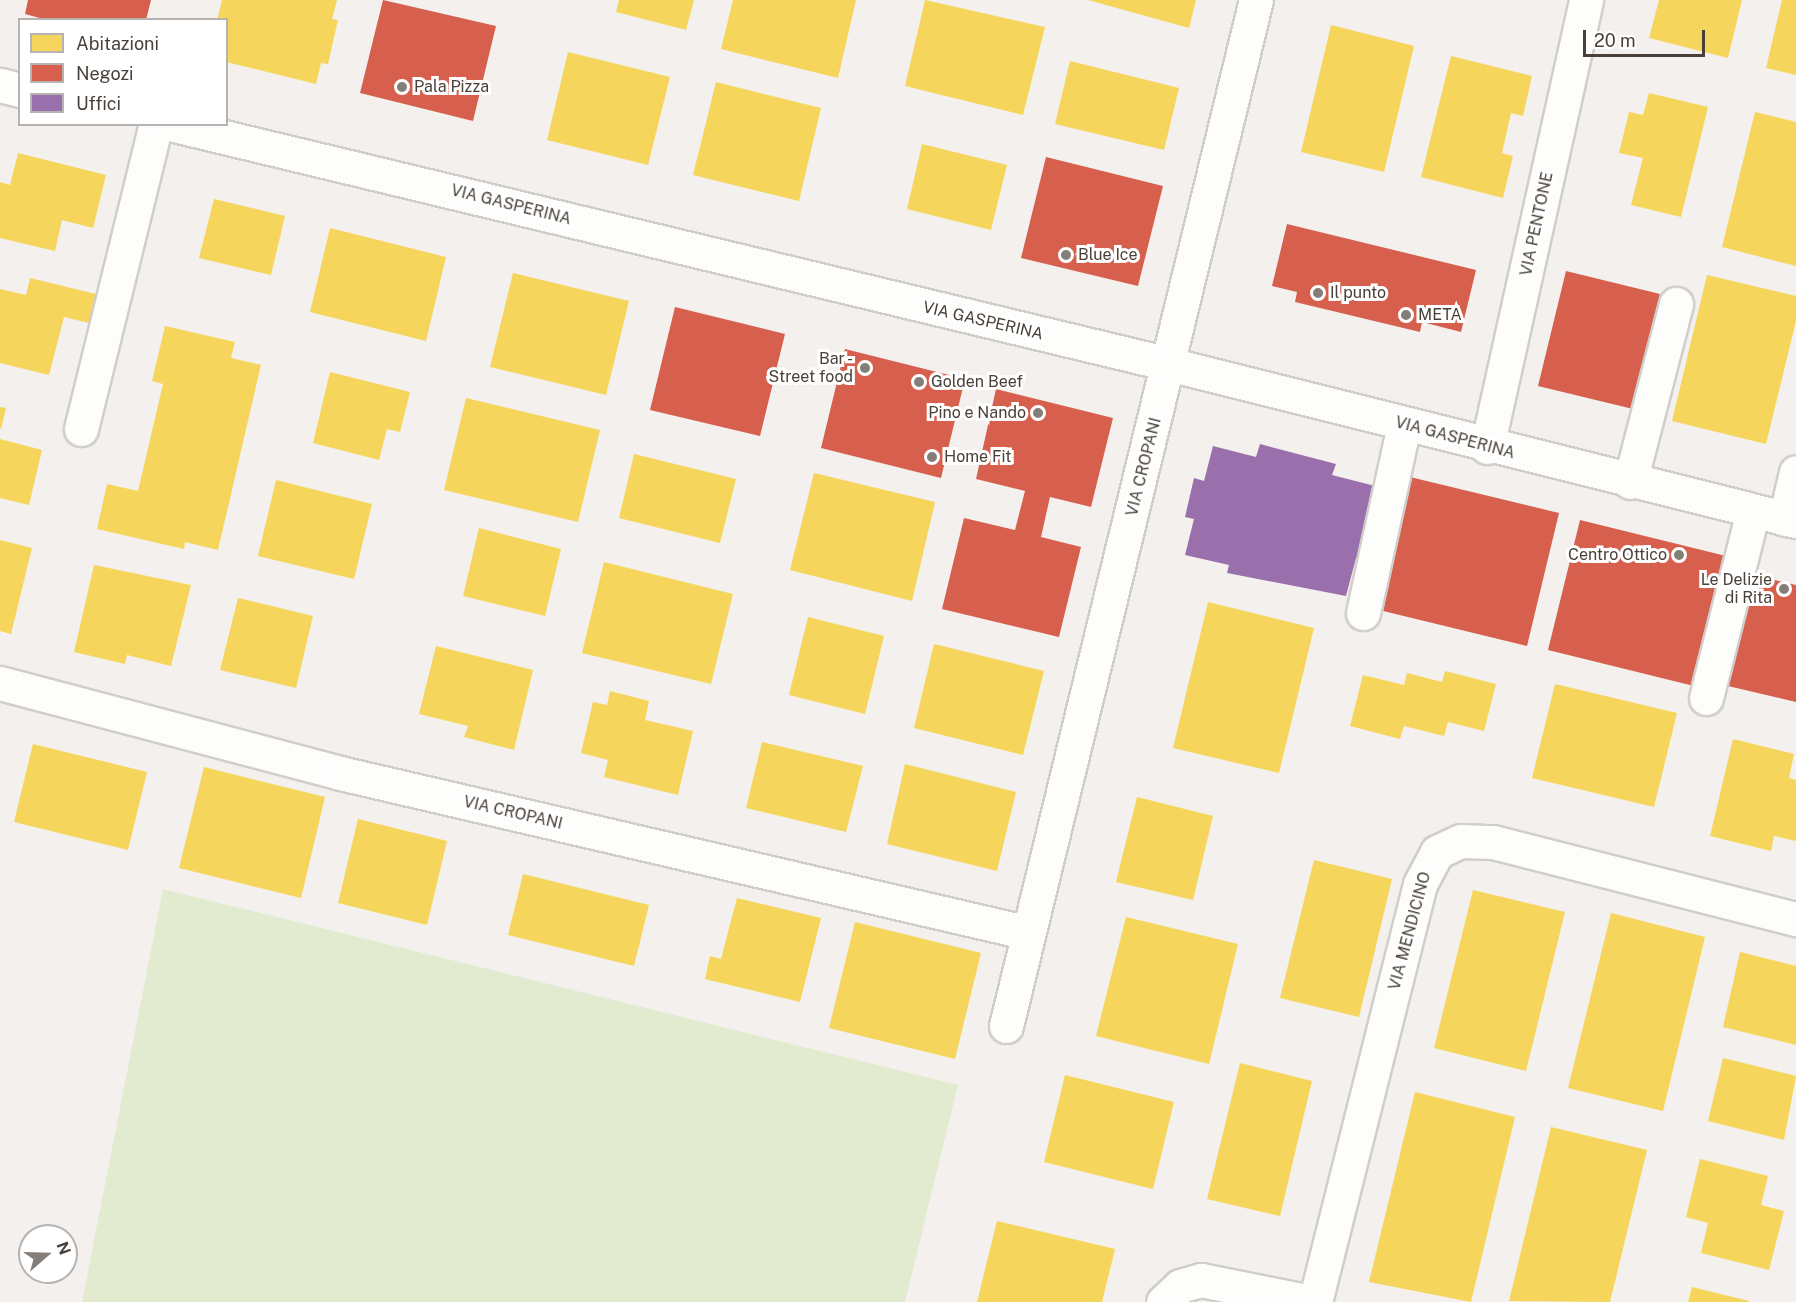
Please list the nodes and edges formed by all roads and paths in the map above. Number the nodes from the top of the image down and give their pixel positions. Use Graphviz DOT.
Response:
graph roads {
  1 [pos="1256,0"];
  2 [pos="1586,0"];
  3 [pos="0,85"];
  4 [pos="18,90"];
  5 [pos="156,126"];
  6 [pos="178,126"];
  7 [pos="1676,304"];
  8 [pos="1169,364"];
  9 [pos="1404,425"];
  10 [pos="81,429"];
  11 [pos="1487,447"];
  12 [pos="1796,472"];
  13 [pos="1630,482"];
  14 [pos="1753,511"];
  15 [pos="1791,520"];
  16 [pos="1363,613"];
  17 [pos="0,684"];
  18 [pos="1706,698"];
  19 [pos="1796,919"];
  20 [pos="1029,933"];
  21 [pos="1006,1026"];
  22 [pos="1163,1302"];
  23 [pos="1313,1302"];
  1 -- 8 [label="street, VIA CROPANI"];
  2 -- 11 [label="street, VIA PENTONE"];
  3 -- 4 [label="street"];
  5 -- 10 [label="street"];
  6 -- 8 [label="street, VIA GASPERINA"];
  7 -- 13 [label="street"];
  8 -- 9 [label="street, VIA GASPERINA"];
  8 -- 20 [label="street, VIA CROPANI"];
  9 -- 11 [label="street, VIA GASPERINA"];
  9 -- 16 [label="street"];
  11 -- 13 [label="street, VIA GASPERINA"];
  12 -- 15 [label="street"];
  13 -- 14 [label="street, VIA GASPERINA"];
  14 -- 15 [label="street, VIA GASPERINA"];
  14 -- 18 [label="street"];
  17 -- 20 [label="street, VIA CROPANI"];
  19 -- 23 [label="street, VIA MENDICINO"];
  20 -- 21 [label="street, VIA CROPANI"];
  22 -- 23 [label="street"];
}
